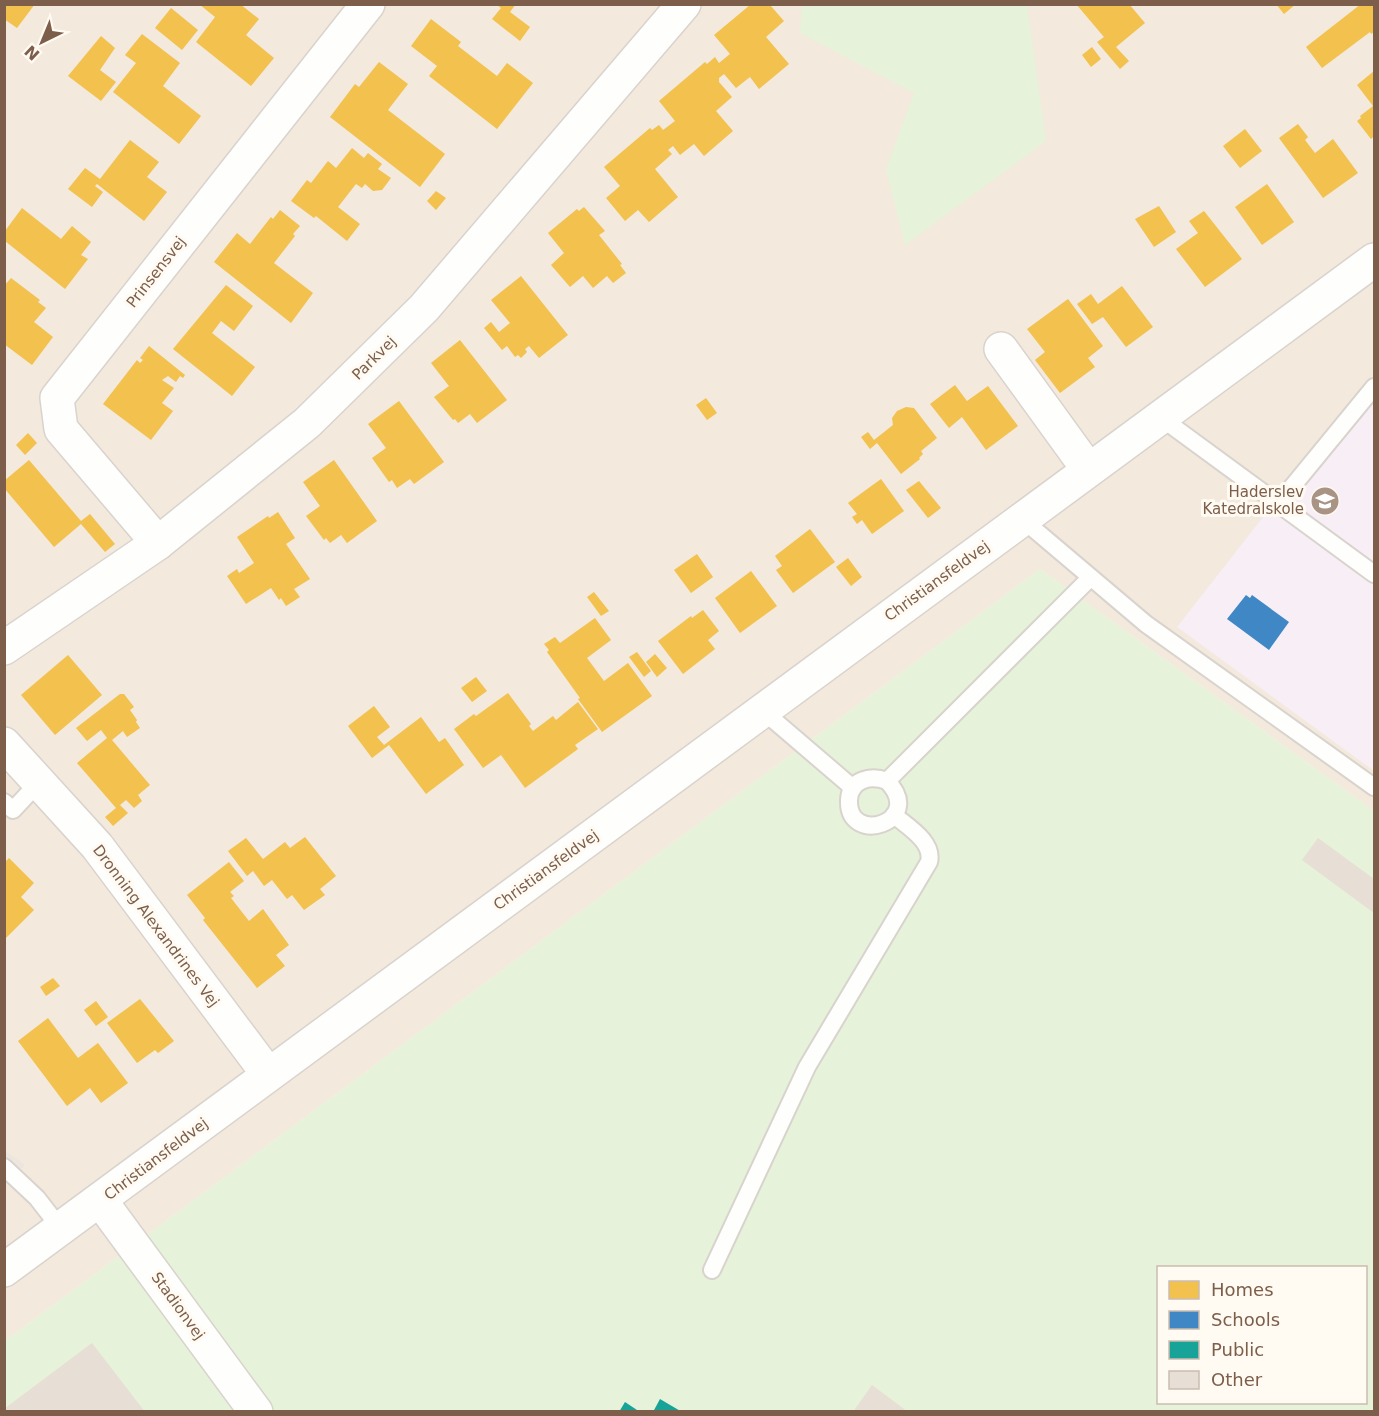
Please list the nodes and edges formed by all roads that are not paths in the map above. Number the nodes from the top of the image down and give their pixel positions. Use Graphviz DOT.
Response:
graph roads {
  1 [pos="368,4"];
  2 [pos="684,4"];
  3 [pos="1374,260"];
  4 [pos="1001,349"];
  5 [pos="1374,387"];
  6 [pos="1160,417"];
  7 [pos="1088,469"];
  8 [pos="1278,504"];
  9 [pos="1022,519"];
  10 [pos="158,543"];
  11 [pos="1374,574"];
  12 [pos="1090,578"];
  13 [pos="4,648"];
  14 [pos="762,710"];
  15 [pos="4,744"];
  16 [pos="40,781"];
  17 [pos="887,781"];
  18 [pos="1374,787"];
  19 [pos="853,788"];
  20 [pos="4,802"];
  21 [pos="894,815"];
  22 [pos="268,1074"];
  23 [pos="4,1167"];
  24 [pos="100,1200"];
  25 [pos="61,1229"];
  26 [pos="4,1270"];
  27 [pos="712,1270"];
  28 [pos="256,1412"];
  1 -- 10 [label="street, Prinsensvej"];
  2 -- 10 [label="street, Parkvej"];
  3 -- 6 [label="street, Christiansfeldvej"];
  4 -- 7 [label="street"];
  5 -- 8 [label="lane"];
  6 -- 7 [label="street, Christiansfeldvej"];
  6 -- 8 [label="lane"];
  7 -- 9 [label="street, Christiansfeldvej"];
  8 -- 11 [label="lane"];
  9 -- 12 [label="lane"];
  9 -- 14 [label="street, Christiansfeldvej"];
  10 -- 13 [label="street, Parkvej"];
  12 -- 17 [label="lane"];
  12 -- 18 [label="lane"];
  14 -- 19 [label="lane"];
  14 -- 22 [label="street, Christiansfeldvej"];
  15 -- 16 [label="street, Dronning Alexandrines Vej"];
  16 -- 20 [label="lane"];
  16 -- 22 [label="street, Dronning Alexandrines Vej"];
  17 -- 19 [label="lane"];
  17 -- 21 [label="lane"];
  19 -- 21 [label="lane"];
  21 -- 27 [label="lane"];
  22 -- 24 [label="street, Christiansfeldvej"];
  23 -- 25 [label="lane"];
  24 -- 25 [label="street, Christiansfeldvej"];
  24 -- 28 [label="street, Stadionvej"];
  25 -- 26 [label="street, Christiansfeldvej"];
}
